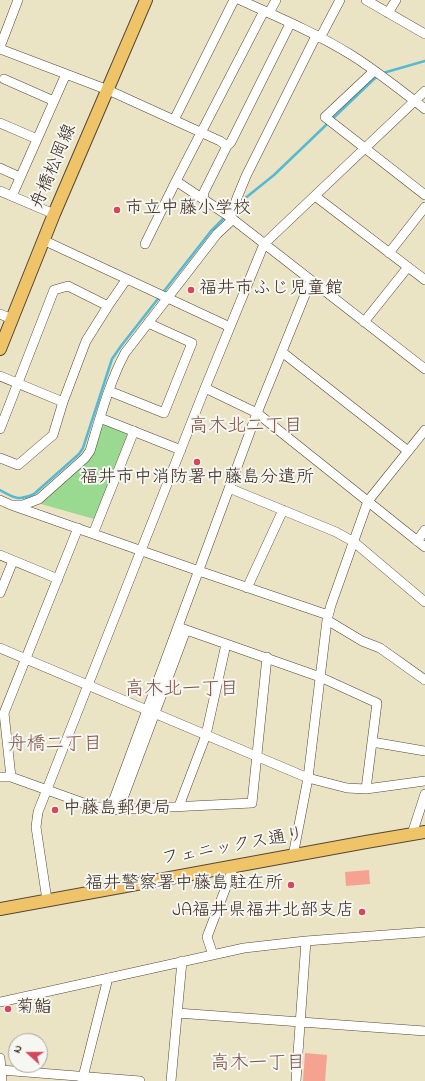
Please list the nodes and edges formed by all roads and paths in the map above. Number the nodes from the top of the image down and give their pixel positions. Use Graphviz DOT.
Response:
graph roads {
  1 [pos="18,0"];
  2 [pos="146,0"];
  3 [pos="234,0"];
  4 [pos="240,0"];
  5 [pos="276,0"];
  6 [pos="340,0"];
  7 [pos="366,0"];
  8 [pos="396,0"];
  9 [pos="266,12"];
  10 [pos="388,13"];
  11 [pos="290,24"];
  12 [pos="425,34"];
  13 [pos="318,37"];
  14 [pos="0,47"];
  15 [pos="374,71"];
  16 [pos="66,74"];
  17 [pos="4,79"];
  18 [pos="108,90"];
  19 [pos="425,91"];
  20 [pos="54,101"];
  21 [pos="415,101"];
  22 [pos="425,109"];
  23 [pos="174,120"];
  24 [pos="0,123"];
  25 [pos="201,133"];
  26 [pos="37,139"];
  27 [pos="227,146"];
  28 [pos="365,148"];
  29 [pos="0,168"];
  30 [pos="20,177"];
  31 [pos="176,181"];
  32 [pos="5,193"];
  33 [pos="425,195"];
  34 [pos="315,196"];
  35 [pos="203,199"];
  36 [pos="0,201"];
  37 [pos="425,207"];
  38 [pos="54,214"];
  39 [pos="231,218"];
  40 [pos="43,240"];
  41 [pos="145,244"];
  42 [pos="264,244"];
  43 [pos="389,253"];
  44 [pos="408,267"];
  45 [pos="126,280"];
  46 [pos="311,280"];
  47 [pos="425,280"];
  48 [pos="167,299"];
  49 [pos="108,306"];
  50 [pos="0,314"];
  51 [pos="12,319"];
  52 [pos="364,322"];
  53 [pos="148,323"];
  54 [pos="230,327"];
  55 [pos="0,349"];
  56 [pos="282,352"];
  57 [pos="425,369"];
  58 [pos="0,376"];
  59 [pos="18,384"];
  60 [pos="205,388"];
  61 [pos="109,391"];
  62 [pos="63,402"];
  63 [pos="257,413"];
  64 [pos="100,418"];
  65 [pos="0,430"];
  66 [pos="425,430"];
  67 [pos="134,431"];
  68 [pos="181,450"];
  69 [pos="408,451"];
  70 [pos="0,458"];
  71 [pos="229,488"];
  72 [pos="0,500"];
  73 [pos="368,501"];
  74 [pos="11,505"];
  75 [pos="283,510"];
  76 [pos="78,528"];
  77 [pos="425,530"];
  78 [pos="93,534"];
  79 [pos="417,541"];
  80 [pos="354,542"];
  81 [pos="425,547"];
  82 [pos="142,550"];
  83 [pos="0,555"];
  84 [pos="13,561"];
  85 [pos="199,572"];
  86 [pos="58,579"];
  87 [pos="247,588"];
  88 [pos="0,593"];
  89 [pos="425,602"];
  90 [pos="328,618"];
  91 [pos="182,629"];
  92 [pos="226,644"];
  93 [pos="0,648"];
  94 [pos="267,658"];
  95 [pos="26,659"];
  96 [pos="320,676"];
  97 [pos="425,680"];
  98 [pos="89,685"];
  99 [pos="151,712"];
  100 [pos="206,735"];
  101 [pos="372,742"];
  102 [pos="425,751"];
  103 [pos="257,756"];
  104 [pos="0,777"];
  105 [pos="11,777"];
  106 [pos="308,778"];
  107 [pos="425,781"];
  108 [pos="366,789"];
  109 [pos="47,790"];
  110 [pos="425,794"];
  111 [pos="179,806"];
  112 [pos="115,809"];
  113 [pos="425,832"];
  114 [pos="412,834"];
  115 [pos="293,856"];
  116 [pos="234,866"];
  117 [pos="47,900"];
  118 [pos="0,909"];
  119 [pos="425,932"];
  120 [pos="306,941"];
  121 [pos="213,955"];
  122 [pos="182,961"];
  123 [pos="108,978"];
  124 [pos="0,1002"];
  125 [pos="177,1013"];
  126 [pos="300,1022"];
  127 [pos="425,1031"];
  128 [pos="0,1058"];
  129 [pos="1,1070"];
  130 [pos="83,1078"];
  131 [pos="2,1081"];
  132 [pos="140,1081"];
  133 [pos="171,1081"];
  134 [pos="296,1081"];
  1 -- 14 [label="street"];
  2 -- 18 [label="main road, 舟橋松岡線"];
  3 -- 23 [label="street"];
  4 -- 9 [label="street"];
  5 -- 9 [label="street"];
  6 -- 13 [label="street"];
  7 -- 10 [label="street"];
  8 -- 10 [label="street"];
  9 -- 11 [label="street"];
  9 -- 25 [label="street"];
  10 -- 12 [label="street"];
  11 -- 13 [label="street"];
  11 -- 27 [label="street"];
  13 -- 15 [label="street"];
  13 -- 39 [label="street"];
  14 -- 16 [label="street"];
  15 -- 21 [label="street"];
  15 -- 28 [label="street"];
  16 -- 18 [label="street"];
  16 -- 20 [label="street"];
  17 -- 20 [label="street"];
  18 -- 23 [label="street"];
  18 -- 38 [label="main road, 舟橋松岡線"];
  19 -- 21 [label="street"];
  20 -- 26 [label="street"];
  21 -- 22 [label="street"];
  21 -- 28 [label="street"];
  23 -- 25 [label="street"];
  24 -- 26 [label="street"];
  25 -- 27 [label="street"];
  25 -- 31 [label="street"];
  26 -- 30 [label="street"];
  27 -- 35 [label="street"];
  28 -- 33 [label="street"];
  28 -- 34 [label="street"];
  29 -- 30 [label="street"];
  30 -- 32 [label="street"];
  31 -- 35 [label="street"];
  31 -- 41 [label="street"];
  32 -- 36 [label="street"];
  32 -- 38 [label="street"];
  34 -- 42 [label="street"];
  34 -- 43 [label="street"];
  35 -- 39 [label="street"];
  37 -- 43 [label="street"];
  38 -- 40 [label="main road, 舟橋松岡線"];
  39 -- 42 [label="street"];
  39 -- 48 [label="street"];
  40 -- 45 [label="street"];
  40 -- 51 [label="main road, 舟橋松岡線"];
  42 -- 46 [label="street"];
  42 -- 54 [label="street"];
  43 -- 44 [label="street"];
  44 -- 47 [label="street"];
  44 -- 52 [label="street"];
  45 -- 48 [label="street"];
  45 -- 49 [label="street"];
  46 -- 52 [label="street"];
  46 -- 56 [label="street"];
  48 -- 53 [label="street"];
  48 -- 54 [label="street"];
  49 -- 59 [label="street"];
  49 -- 62 [label="street"];
  50 -- 51 [label="street"];
  51 -- 55 [label="main road, 舟橋松岡線"];
  52 -- 57 [label="street"];
  53 -- 61 [label="street"];
  53 -- 61 [label="street"];
  54 -- 60 [label="street"];
  56 -- 63 [label="street"];
  56 -- 69 [label="street"];
  58 -- 59 [label="street"];
  59 -- 62 [label="street"];
  59 -- 65 [label="street"];
  60 -- 63 [label="street"];
  60 -- 68 [label="street"];
  61 -- 64 [label="street"];
  62 -- 70 [label="street"];
  63 -- 71 [label="street"];
  63 -- 73 [label="street"];
  64 -- 67 [label="street"];
  64 -- 74 [label="street"];
  66 -- 69 [label="street"];
  67 -- 68 [label="street"];
  67 -- 78 [label="street"];
  68 -- 82 [label="street"];
  69 -- 73 [label="street"];
  71 -- 75 [label="street"];
  71 -- 85 [label="street"];
  72 -- 74 [label="street"];
  73 -- 79 [label="street"];
  73 -- 80 [label="street"];
  74 -- 76 [label="street"];
  75 -- 80 [label="street"];
  75 -- 87 [label="street"];
  76 -- 78 [label="street"];
  76 -- 86 [label="street"];
  77 -- 79 [label="street"];
  78 -- 82 [label="street"];
  79 -- 81 [label="street"];
  80 -- 89 [label="street"];
  80 -- 90 [label="street"];
  82 -- 85 [label="street"];
  82 -- 98 [label="street"];
  83 -- 84 [label="street"];
  84 -- 86 [label="street"];
  84 -- 88 [label="street"];
  85 -- 87 [label="street"];
  85 -- 91 [label="street"];
  86 -- 95 [label="street"];
  87 -- 90 [label="street"];
  90 -- 96 [label="street"];
  90 -- 97 [label="street"];
  91 -- 92 [label="street"];
  91 -- 99 [label="street"];
  92 -- 94 [label="street"];
  92 -- 100 [label="street"];
  93 -- 95 [label="street"];
  94 -- 96 [label="street"];
  94 -- 103 [label="street"];
  95 -- 98 [label="street"];
  95 -- 105 [label="street"];
  96 -- 101 [label="street"];
  96 -- 106 [label="street"];
  98 -- 99 [label="street"];
  98 -- 109 [label="street"];
  99 -- 100 [label="street"];
  99 -- 112 [label="street"];
  100 -- 103 [label="street"];
  100 -- 111 [label="street"];
  101 -- 102 [label="street"];
  101 -- 108 [label="street"];
  103 -- 106 [label="street"];
  103 -- 111 [label="street"];
  104 -- 105 [label="street"];
  105 -- 109 [label="street"];
  106 -- 108 [label="street"];
  106 -- 115 [label="street"];
  107 -- 108 [label="street"];
  109 -- 112 [label="street"];
  109 -- 117 [label="street"];
  110 -- 114 [label="street"];
  111 -- 112 [label="street"];
  113 -- 114 [label="main road, フェニックス通り"];
  114 -- 115 [label="main road, フェニックス通り"];
  115 -- 116 [label="main road, フェニックス通り"];
  116 -- 117 [label="main road, フェニックス通り"];
  116 -- 121 [label="street"];
  117 -- 118 [label="main road, フェニックス通り"];
  119 -- 120 [label="street"];
  120 -- 121 [label="street"];
  120 -- 126 [label="street"];
  121 -- 122 [label="street"];
  122 -- 123 [label="street"];
  122 -- 125 [label="street"];
  123 -- 124 [label="street"];
  123 -- 130 [label="street"];
  125 -- 126 [label="street"];
  125 -- 133 [label="street"];
  126 -- 127 [label="street"];
  126 -- 134 [label="street"];
  128 -- 129 [label="street"];
  129 -- 130 [label="street"];
  129 -- 131 [label="street"];
  130 -- 132 [label="street"];
}
